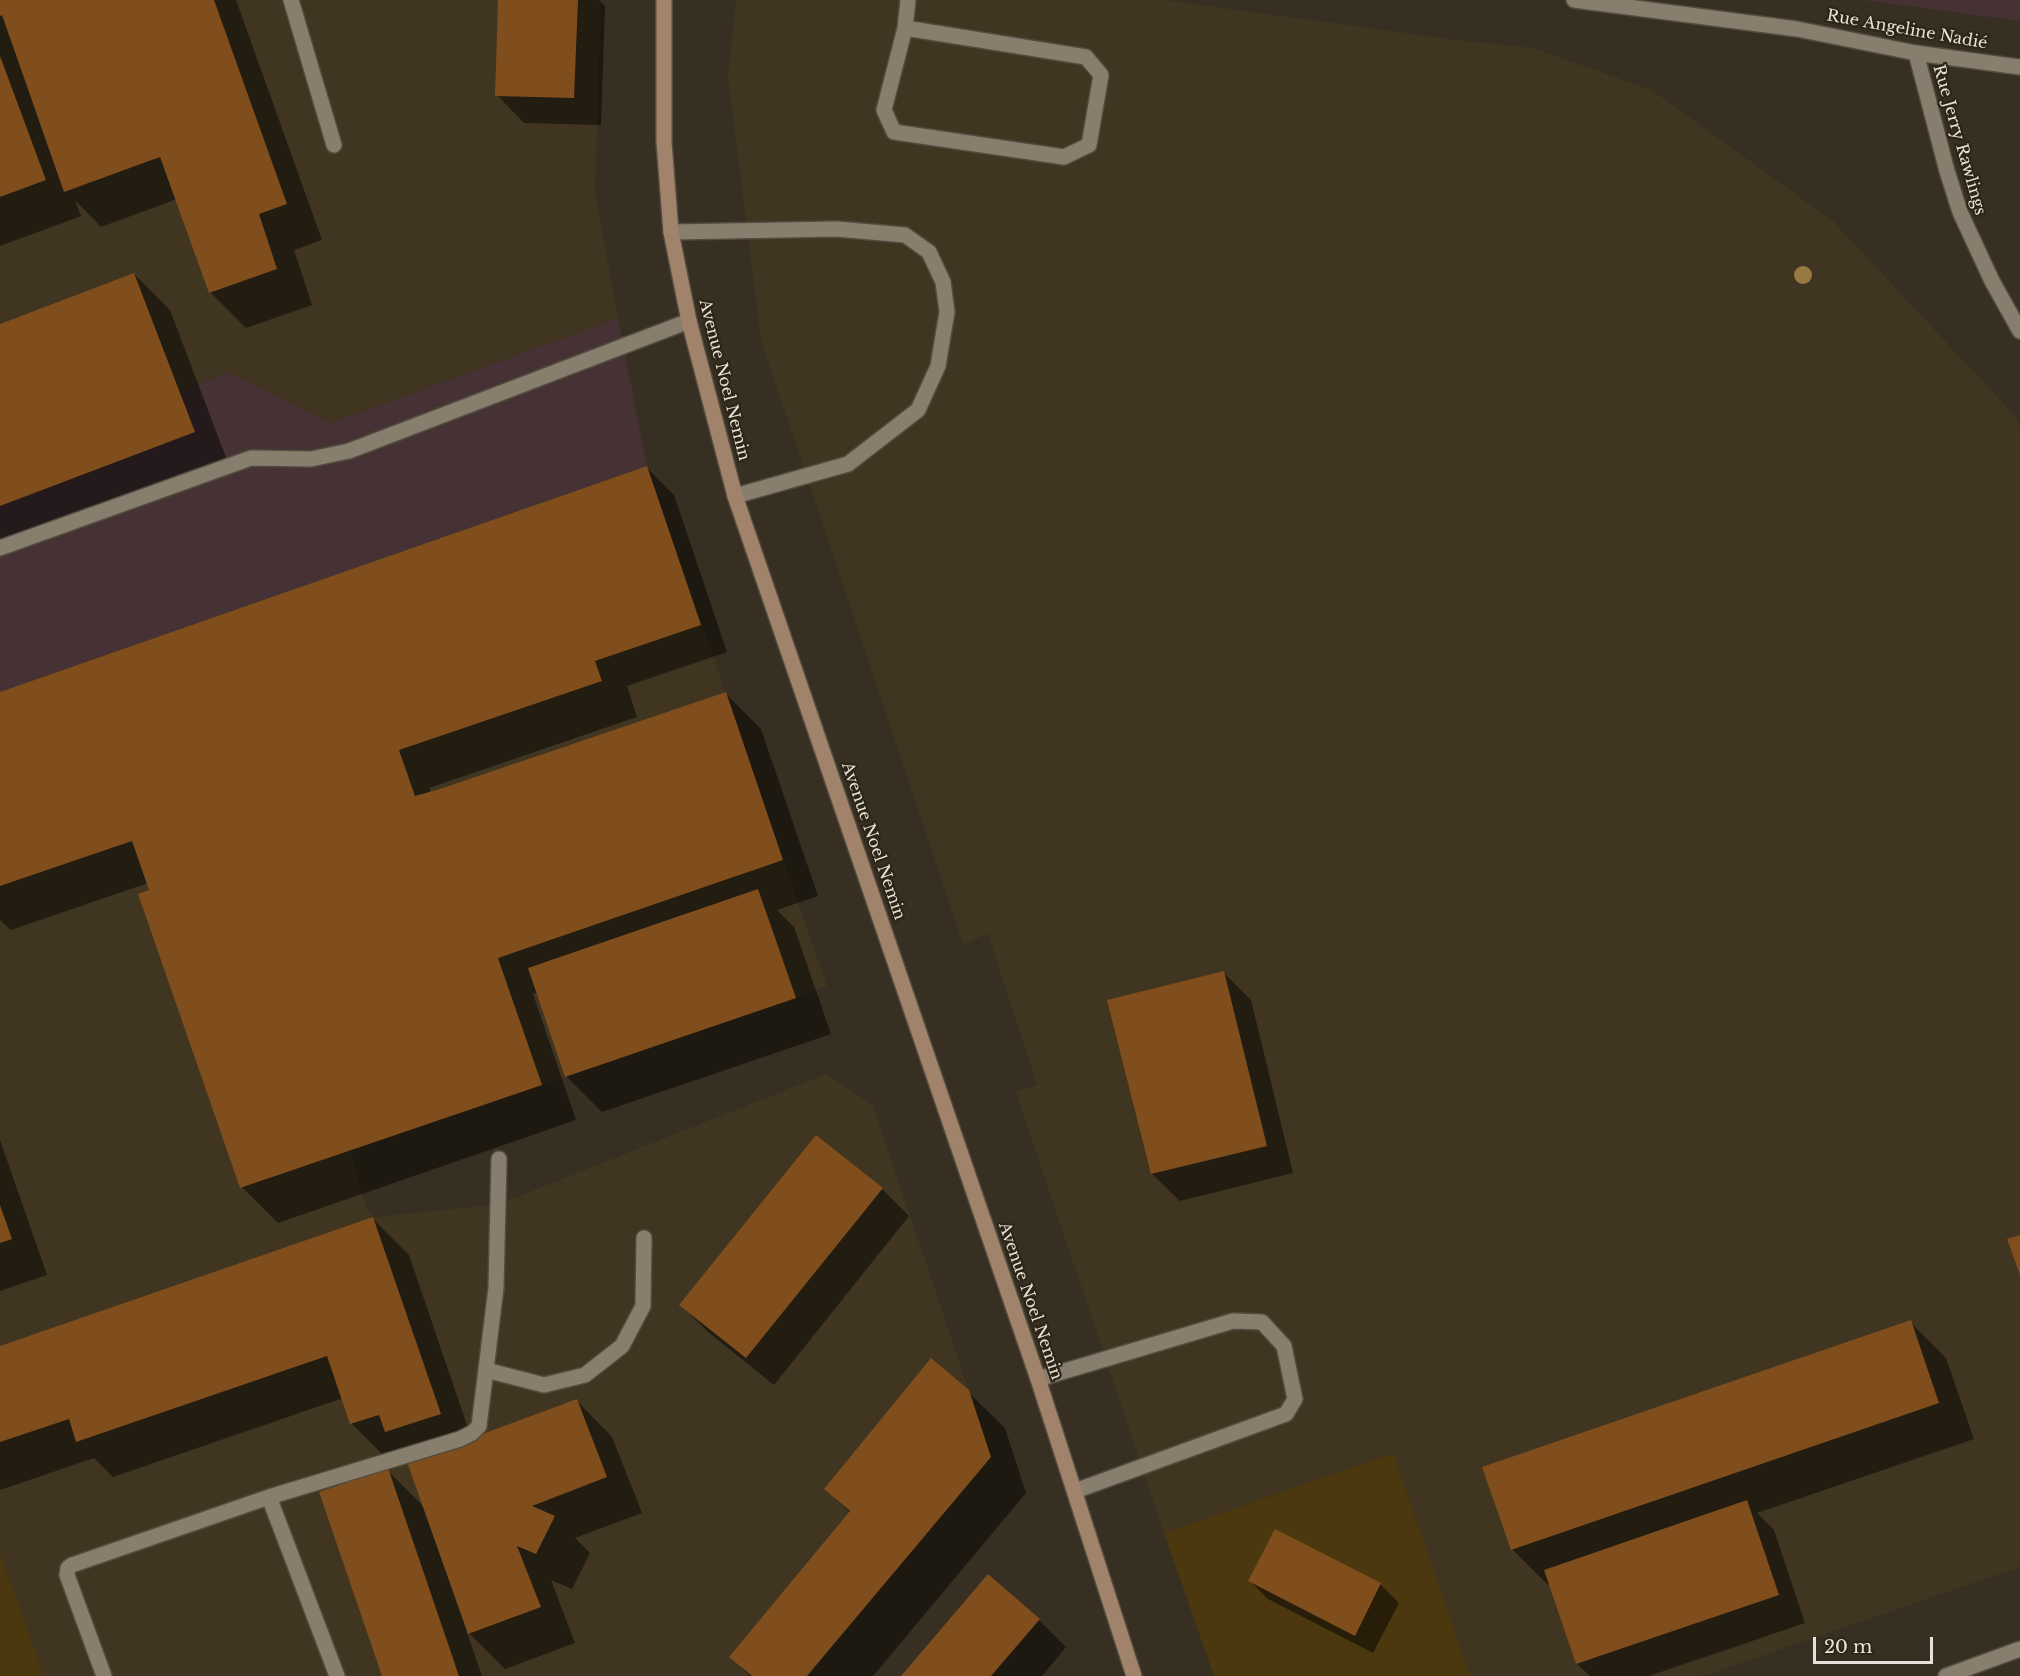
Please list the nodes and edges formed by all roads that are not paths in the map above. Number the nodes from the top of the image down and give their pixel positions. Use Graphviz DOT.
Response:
graph roads {
  1 [pos="291,0"];
  2 [pos="664,0"];
  3 [pos="908,0"];
  4 [pos="1574,0"];
  5 [pos="905,28"];
  6 [pos="1916,53"];
  7 [pos="2020,67"];
  8 [pos="334,145"];
  9 [pos="670,232"];
  10 [pos="689,321"];
  11 [pos="2020,332"];
  12 [pos="735,496"];
  13 [pos="0,548"];
  14 [pos="499,1159"];
  15 [pos="644,1238"];
  16 [pos="486,1370"];
  17 [pos="1038,1379"];
  18 [pos="1075,1491"];
  19 [pos="269,1497"];
  20 [pos="2020,1649"];
  21 [pos="105,1676"];
  22 [pos="337,1676"];
  23 [pos="1134,1676"];
  24 [pos="1946,1676"];
  1 -- 8 [label="street"];
  2 -- 9 [label="street, Avenue Noel Nemin"];
  3 -- 5 [label="street"];
  4 -- 6 [label="street, Rue Angeline Nadié"];
  5 -- 5 [label="street"];
  6 -- 7 [label="street, Rue Angeline Nadié"];
  6 -- 11 [label="street, Rue Jerry Rawlings"];
  9 -- 10 [label="street, Avenue Noel Nemin"];
  9 -- 12 [label="street"];
  10 -- 12 [label="street, Avenue Noel Nemin"];
  10 -- 13 [label="street"];
  12 -- 17 [label="street, Avenue Noel Nemin"];
  14 -- 16 [label="street"];
  15 -- 16 [label="street"];
  16 -- 19 [label="street"];
  17 -- 18 [label="street, Avenue Noel Nemin"];
  17 -- 18 [label="street"];
  18 -- 23 [label="street, Avenue Noel Nemin"];
  19 -- 21 [label="street"];
  19 -- 22 [label="street"];
  20 -- 24 [label="street"];
}
